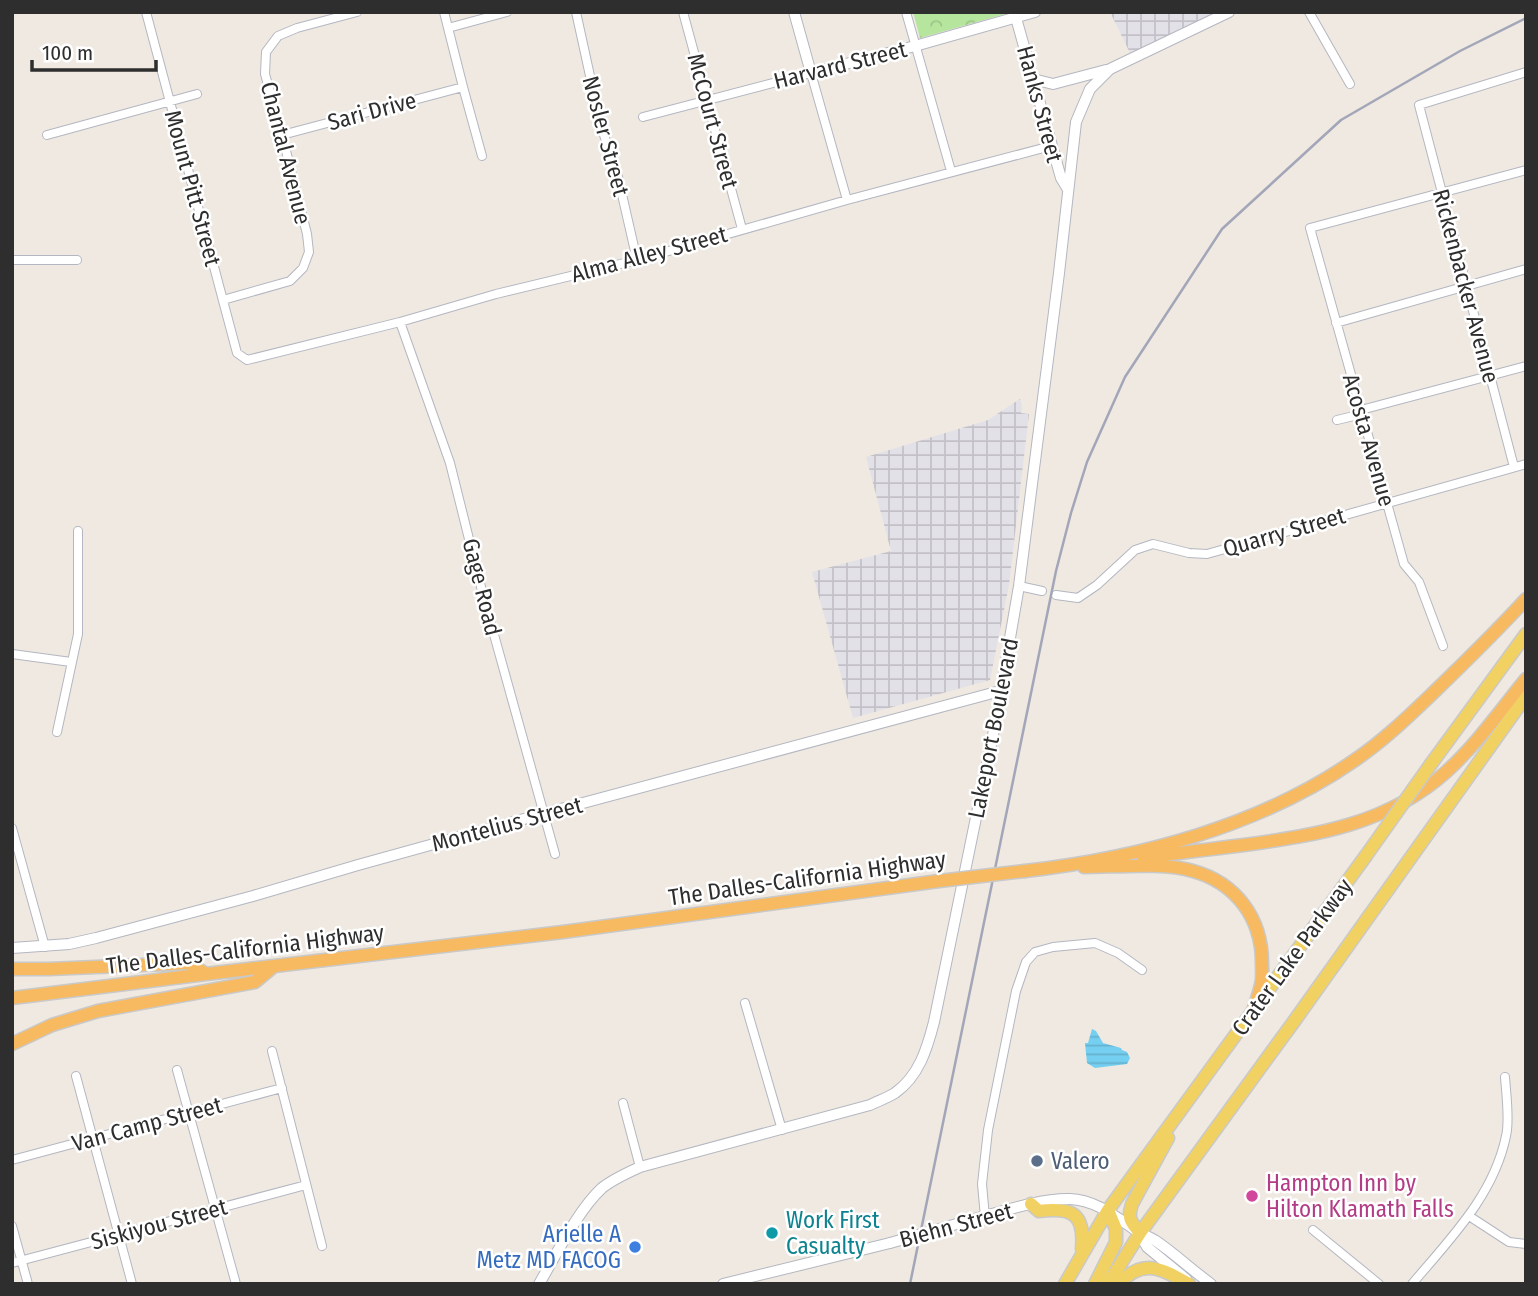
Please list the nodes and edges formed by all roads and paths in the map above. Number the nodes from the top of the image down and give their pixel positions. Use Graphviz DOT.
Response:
graph roads {
  1 [pos="146,12"];
  2 [pos="357,12"];
  3 [pos="444,12"];
  4 [pos="507,12"];
  5 [pos="576,12"];
  6 [pos="683,12"];
  7 [pos="794,12"];
  8 [pos="906,12"];
  9 [pos="1035,12"];
  10 [pos="1229,12"];
  11 [pos="1310,12"];
  12 [pos="1016,18"];
  13 [pos="448,27"];
  14 [pos="915,46"];
  15 [pos="1110,69"];
  16 [pos="1526,72"];
  17 [pos="811,73"];
  18 [pos="1033,79"];
  19 [pos="1350,84"];
  20 [pos="463,87"];
  21 [pos="197,94"];
  22 [pos="707,99"];
  23 [pos="169,101"];
  24 [pos="643,117"];
  25 [pos="47,135"];
  26 [pos="282,135"];
  27 [pos="1051,146"];
  28 [pos="482,156"];
  29 [pos="1526,170"];
  30 [pos="951,171"];
  31 [pos="1067,188"];
  32 [pos="1441,193"];
  33 [pos="847,200"];
  34 [pos="742,229"];
  35 [pos="12,260"];
  36 [pos="77,260"];
  37 [pos="637,260"];
  38 [pos="1526,269"];
  39 [pos="1466,286"];
  40 [pos="223,300"];
  41 [pos="400,322"];
  42 [pos="1336,323"];
  43 [pos="247,360"];
  44 [pos="1526,366"];
  45 [pos="1491,376"];
  46 [pos="1361,412"];
  47 [pos="1337,420"];
  48 [pos="1526,464"];
  49 [pos="1514,467"];
  50 [pos="1386,503"];
  51 [pos="78,531"];
  52 [pos="1018,586"];
  53 [pos="1042,591"];
  54 [pos="1056,595"];
  55 [pos="1526,599"];
  56 [pos="1526,634"];
  57 [pos="1443,646"];
  58 [pos="12,654"];
  59 [pos="71,662"];
  60 [pos="1526,679"];
  61 [pos="1000,691"];
  62 [pos="1526,695"];
  63 [pos="57,732"];
  64 [pos="542,814"];
  65 [pos="12,828"];
  66 [pos="555,855"];
  67 [pos="1052,867"];
  68 [pos="45,947"];
  69 [pos="12,948"];
  70 [pos="273,967"];
  71 [pos="12,969"];
  72 [pos="1142,970"];
  73 [pos="206,974"];
  74 [pos="12,998"];
  75 [pos="745,1003"];
  76 [pos="1253,1011"];
  77 [pos="12,1044"];
  78 [pos="272,1051"];
  79 [pos="177,1070"];
  80 [pos="76,1076"];
  81 [pos="1505,1077"];
  82 [pos="282,1088"];
  83 [pos="623,1103"];
  84 [pos="190,1112"];
  85 [pos="1175,1118"];
  86 [pos="782,1129"];
  87 [pos="93,1138"];
  88 [pos="12,1160"];
  89 [pos="640,1167"];
  90 [pos="306,1185"];
  91 [pos="1031,1205"];
  92 [pos="216,1208"];
  93 [pos="1108,1210"];
  94 [pos="1469,1216"];
  95 [pos="985,1217"];
  96 [pos="12,1226"];
  97 [pos="1313,1230"];
  98 [pos="1140,1233"];
  99 [pos="118,1236"];
  100 [pos="1526,1244"];
  101 [pos="323,1246"];
  102 [pos="1082,1254"];
  103 [pos="22,1261"];
  104 [pos="12,1263"];
  105 [pos="28,1284"];
  106 [pos="132,1284"];
  107 [pos="236,1284"];
  108 [pos="539,1284"];
  109 [pos="723,1284"];
  110 [pos="1065,1284"];
  111 [pos="1095,1284"];
  112 [pos="1108,1284"];
  113 [pos="1119,1284"];
  114 [pos="1190,1284"];
  115 [pos="1211,1284"];
  116 [pos="1379,1284"];
  117 [pos="1412,1284"];
  1 -- 23 [label="street, Mount Pitt Street"];
  2 -- 26 [label="street, Chantal Avenue"];
  3 -- 13 [label="street"];
  4 -- 13 [label="street"];
  5 -- 37 [label="street, Nosler Street"];
  6 -- 22 [label="street, McCourt Street"];
  7 -- 17 [label="street"];
  8 -- 14 [label="street"];
  9 -- 12 [label="street, Harvard Street"];
  10 -- 15 [label="street, Lakeport Boulevard"];
  11 -- 19 [label="street"];
  12 -- 14 [label="street, Harvard Street"];
  12 -- 18 [label="street, Hanks Street"];
  13 -- 20 [label="street"];
  14 -- 17 [label="street, Harvard Street"];
  14 -- 30 [label="street"];
  15 -- 18 [label="street"];
  15 -- 31 [label="street, Lakeport Boulevard"];
  16 -- 32 [label="street, Rickenbacker Avenue"];
  17 -- 22 [label="street, Harvard Street"];
  17 -- 33 [label="street"];
  18 -- 27 [label="street, Hanks Street"];
  20 -- 26 [label="street, Sari Drive"];
  20 -- 28 [label="street"];
  21 -- 23 [label="street"];
  22 -- 24 [label="street, Harvard Street"];
  22 -- 34 [label="street, McCourt Street"];
  23 -- 25 [label="street"];
  23 -- 40 [label="street, Mount Pitt Street"];
  26 -- 40 [label="street, Chantal Avenue"];
  27 -- 30 [label="street, Alma Alley Street"];
  27 -- 31 [label="street, Hanks Street"];
  29 -- 32 [label="street"];
  30 -- 33 [label="street, Alma Alley Street"];
  31 -- 52 [label="street, Lakeport Boulevard"];
  32 -- 39 [label="street, Rickenbacker Avenue"];
  32 -- 42 [label="street, Acosta Avenue"];
  33 -- 34 [label="street, Alma Alley Street"];
  34 -- 37 [label="street, Alma Alley Street"];
  35 -- 36 [label="street"];
  37 -- 41 [label="street, Alma Alley Street"];
  38 -- 39 [label="street"];
  39 -- 42 [label="street"];
  39 -- 45 [label="street, Rickenbacker Avenue"];
  40 -- 43 [label="street, Mount Pitt Street"];
  41 -- 43 [label="street, Alma Alley Street"];
  41 -- 64 [label="street, Gage Road"];
  42 -- 46 [label="street, Acosta Avenue"];
  44 -- 45 [label="street"];
  45 -- 46 [label="street"];
  45 -- 49 [label="street, Rickenbacker Avenue"];
  46 -- 47 [label="street"];
  46 -- 50 [label="street, Acosta Avenue"];
  48 -- 49 [label="street, Quarry Street"];
  49 -- 50 [label="street, Quarry Street"];
  50 -- 54 [label="street, Quarry Street"];
  50 -- 57 [label="street, Acosta Avenue"];
  51 -- 59 [label="street"];
  52 -- 53 [label="street"];
  52 -- 61 [label="street, Lakeport Boulevard"];
  55 -- 67 [label="highway, The Dalles-California Highway"];
  56 -- 76 [label="main road, Crater Lake Parkway, bridge"];
  58 -- 59 [label="street"];
  59 -- 63 [label="street"];
  60 -- 67 [label="highway"];
  61 -- 64 [label="street, Montelius Street"];
  61 -- 86 [label="street, Lakeport Boulevard"];
  62 -- 98 [label="main road, Crater Lake Parkway"];
  64 -- 66 [label="street, Gage Road"];
  64 -- 68 [label="street, Montelius Street"];
  65 -- 68 [label="street"];
  67 -- 70 [label="highway, The Dalles-California Highway, bridge"];
  67 -- 76 [label="highway"];
  68 -- 69 [label="street, Montelius Street"];
  70 -- 73 [label="highway, The Dalles-California Highway"];
  70 -- 77 [label="highway"];
  71 -- 73 [label="highway"];
  72 -- 95 [label="street"];
  73 -- 74 [label="highway, The Dalles-California Highway"];
  75 -- 86 [label="street"];
  76 -- 85 [label="main road, Crater Lake Parkway"];
  78 -- 82 [label="street"];
  79 -- 84 [label="street"];
  80 -- 87 [label="street"];
  81 -- 94 [label="street"];
  82 -- 84 [label="street, Van Camp Street"];
  82 -- 90 [label="street"];
  83 -- 89 [label="street"];
  84 -- 87 [label="street, Van Camp Street"];
  84 -- 92 [label="street"];
  85 -- 93 [label="main road, Crater Lake Parkway"];
  85 -- 98 [label="main road"];
  86 -- 89 [label="street, Lakeport Boulevard"];
  87 -- 88 [label="street, Van Camp Street"];
  87 -- 99 [label="street"];
  89 -- 108 [label="street, Lakeport Boulevard"];
  90 -- 92 [label="street, Siskiyou Street"];
  90 -- 101 [label="street"];
  91 -- 93 [label="street, Biehn Street"];
  91 -- 95 [label="street, Biehn Street"];
  91 -- 102 [label="main road"];
  92 -- 99 [label="street, Siskiyou Street"];
  92 -- 107 [label="street"];
  93 -- 98 [label="street, Biehn Street"];
  93 -- 102 [label="main road, Crater Lake Parkway"];
  93 -- 111 [label="main road"];
  94 -- 100 [label="street"];
  94 -- 117 [label="street"];
  95 -- 109 [label="street, Biehn Street, bridge"];
  96 -- 103 [label="street"];
  97 -- 116 [label="street"];
  98 -- 112 [label="main road, Crater Lake Parkway"];
  98 -- 114 [label="street"];
  98 -- 115 [label="street"];
  99 -- 103 [label="street, Siskiyou Street"];
  99 -- 106 [label="street"];
  102 -- 110 [label="main road, Crater Lake Parkway"];
  103 -- 104 [label="street, Siskiyou Street"];
  103 -- 105 [label="street"];
  113 -- 114 [label="main road"];
}
